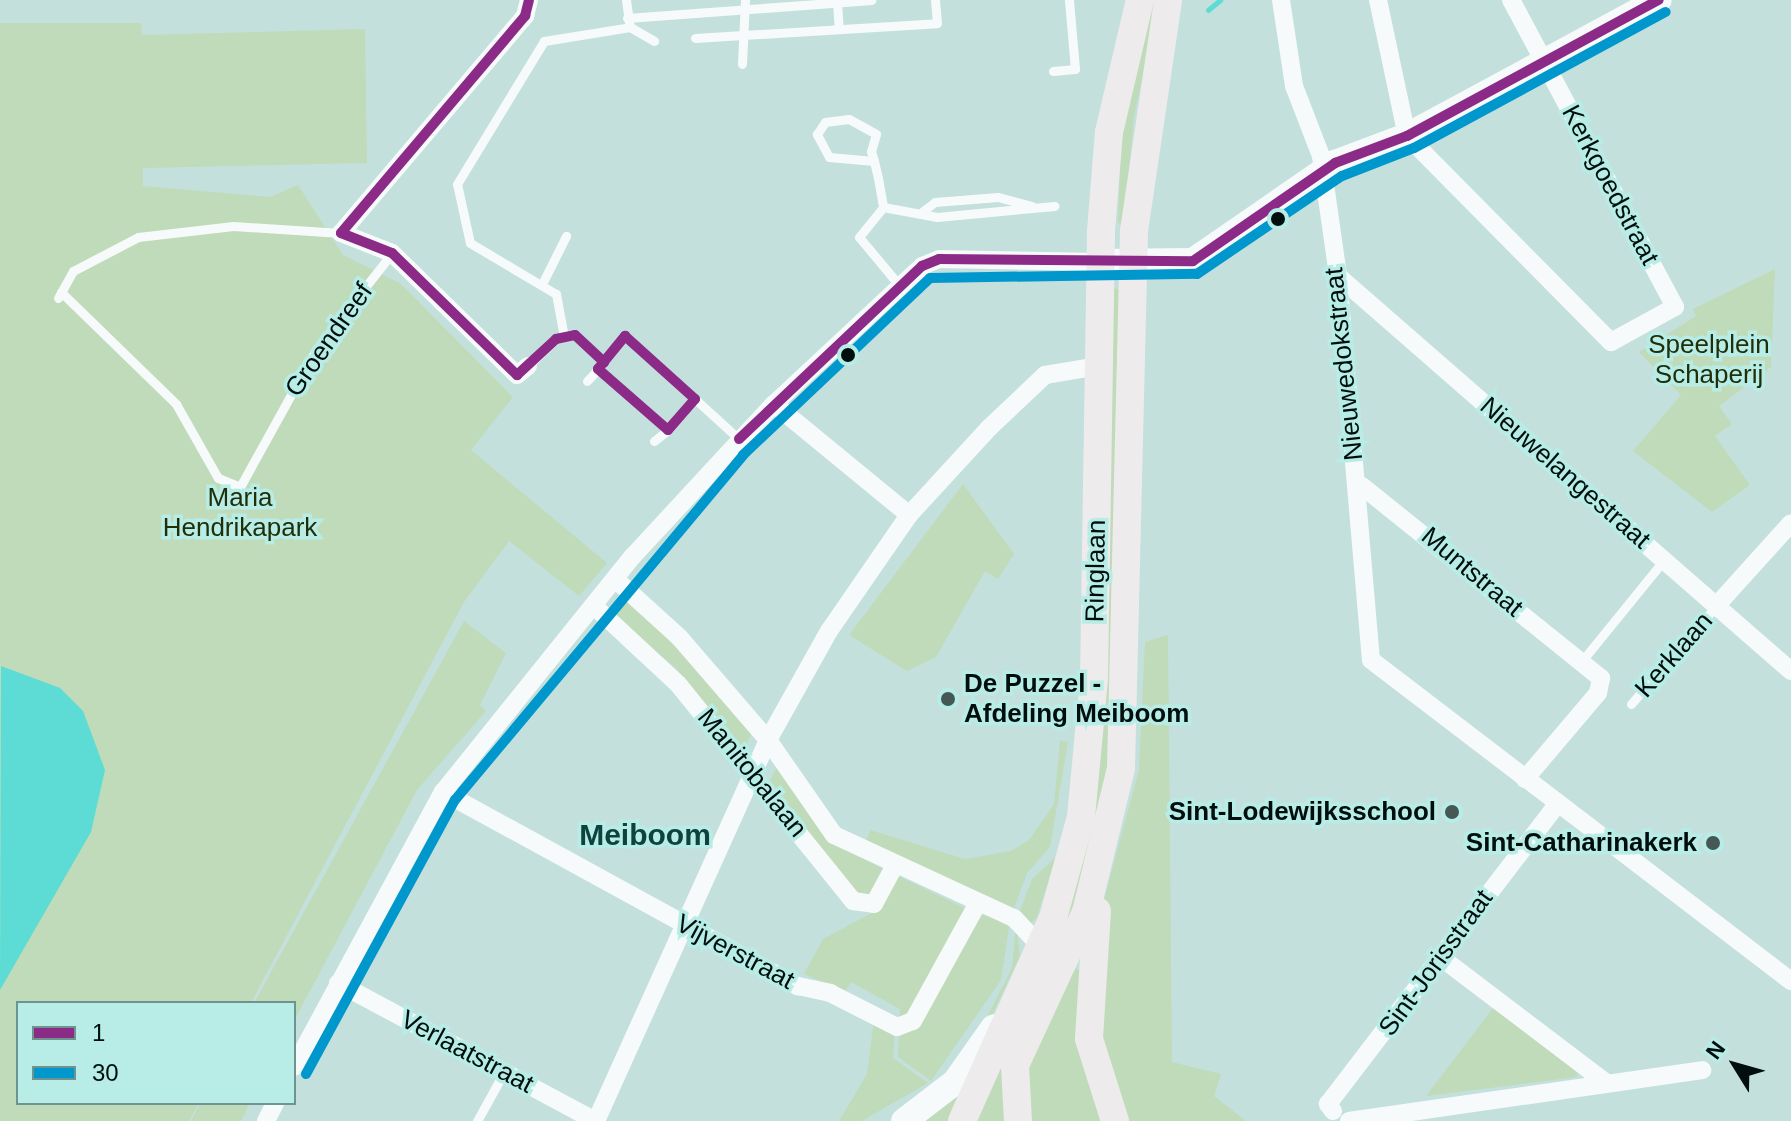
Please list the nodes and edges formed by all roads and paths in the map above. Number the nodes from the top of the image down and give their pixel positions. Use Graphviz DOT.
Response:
graph roads {
  1 [pos="529,0"];
  2 [pos="626,0"];
  3 [pos="745,0"];
  4 [pos="871,0"];
  5 [pos="935,0"];
  6 [pos="1069,0"];
  7 [pos="1140,0"];
  8 [pos="1168,0"];
  9 [pos="1281,0"];
  10 [pos="1378,0"];
  11 [pos="1511,0"];
  12 [pos="1659,0"];
  13 [pos="837,3"];
  14 [pos="745,11"];
  15 [pos="628,23"];
  16 [pos="839,29"];
  17 [pos="744,34"];
  18 [pos="695,38"];
  19 [pos="654,41"];
  20 [pos="1544,63"];
  21 [pos="742,64"];
  22 [pos="1053,71"];
  23 [pos="1407,136"];
  24 [pos="874,161"];
  25 [pos="1323,170"];
  26 [pos="1005,203"];
  27 [pos="1032,206"];
  28 [pos="1054,206"];
  29 [pos="883,207"];
  30 [pos="923,211"];
  31 [pos="1004,214"];
  32 [pos="341,233"];
  33 [pos="566,236"];
  34 [pos="392,253"];
  35 [pos="1099,262"];
  36 [pos="1133,264"];
  37 [pos="1338,276"];
  38 [pos="542,284"];
  39 [pos="899,285"];
  40 [pos="564,337"];
  41 [pos="601,365"];
  42 [pos="528,366"];
  43 [pos="1099,366"];
  44 [pos="587,381"];
  45 [pos="695,399"];
  46 [pos="774,404"];
  47 [pos="668,430"];
  48 [pos="739,439"];
  49 [pos="654,441"];
  50 [pos="1362,486"];
  51 [pos="909,515"];
  52 [pos="1791,523"];
  53 [pos="1664,560"];
  54 [pos="615,579"];
  55 [pos="1717,605"];
  56 [pos="594,606"];
  57 [pos="1581,662"];
  58 [pos="1791,671"];
  59 [pos="1631,704"];
  60 [pos="768,740"];
  61 [pos="753,773"];
  62 [pos="1525,779"];
  63 [pos="443,792"];
  64 [pos="1557,804"];
  65 [pos="1102,859"];
  66 [pos="895,865"];
  67 [pos="978,903"];
  68 [pos="683,925"];
  69 [pos="1041,947"];
  70 [pos="1443,959"];
  71 [pos="1027,978"];
  72 [pos="1791,981"];
  73 [pos="338,983"];
  74 [pos="296,1063"];
  75 [pos="1702,1070"];
  76 [pos="504,1072"];
  77 [pos="1605,1082"];
  78 [pos="1338,1119"];
  79 [pos="477,1121"];
  80 [pos="596,1121"];
  81 [pos="904,1121"];
  82 [pos="962,1121"];
  83 [pos="1018,1121"];
  84 [pos="1115,1121"];
  1 -- 32 [label="street"];
  2 -- 15 [label="lane"];
  3 -- 14 [label="lane"];
  4 -- 13 [label="lane"];
  5 -- 16 [label="lane"];
  6 -- 22 [label="lane"];
  7 -- 35 [label="main road, Ringlaan"];
  8 -- 36 [label="main road, Ringlaan"];
  9 -- 25 [label="street, Nieuwedokstraat"];
  10 -- 23 [label="street"];
  11 -- 20 [label="street, Kerkgoedstraat"];
  12 -- 20 [label="main road"];
  13 -- 14 [label="lane"];
  13 -- 16 [label="lane"];
  14 -- 15 [label="lane"];
  14 -- 17 [label="lane"];
  15 -- 19 [label="lane"];
  15 -- 38 [label="lane"];
  16 -- 17 [label="lane"];
  17 -- 18 [label="lane"];
  17 -- 21 [label="lane"];
  20 -- 23 [label="main road"];
  20 -- 23 [label="street, Kerkgoedstraat"];
  23 -- 25 [label="main road"];
  24 -- 24 [label="lane"];
  24 -- 29 [label="lane"];
  25 -- 36 [label="main road"];
  25 -- 37 [label="street, Nieuwedokstraat"];
  26 -- 27 [label="lane"];
  26 -- 30 [label="lane"];
  26 -- 31 [label="lane"];
  27 -- 28 [label="lane"];
  27 -- 31 [label="lane"];
  29 -- 30 [label="lane"];
  29 -- 39 [label="lane"];
  30 -- 31 [label="lane"];
  32 -- 34 [label="street"];
  32 -- 34 [label="lane, Groendreef"];
  33 -- 38 [label="lane"];
  34 -- 42 [label="street"];
  35 -- 36 [label="main road"];
  35 -- 39 [label="street"];
  35 -- 43 [label="main road, Ringlaan"];
  36 -- 65 [label="main road, Ringlaan"];
  37 -- 50 [label="street, Nieuwedokstraat"];
  37 -- 53 [label="street, Nieuwelangestraat"];
  38 -- 40 [label="lane"];
  39 -- 46 [label="street"];
  40 -- 41 [label="lane"];
  40 -- 42 [label="lane"];
  41 -- 44 [label="lane"];
  41 -- 45 [label="lane"];
  41 -- 47 [label="lane"];
  43 -- 51 [label="street"];
  43 -- 69 [label="main road, Ringlaan"];
  45 -- 47 [label="lane"];
  45 -- 48 [label="lane"];
  46 -- 48 [label="street"];
  46 -- 51 [label="street"];
  47 -- 49 [label="lane"];
  48 -- 54 [label="street"];
  50 -- 57 [label="street, Muntstraat"];
  50 -- 62 [label="street, Nieuwedokstraat"];
  51 -- 60 [label="street"];
  52 -- 55 [label="street"];
  53 -- 55 [label="street, Nieuwelangestraat"];
  53 -- 57 [label="lane"];
  54 -- 56 [label="street"];
  54 -- 60 [label="street, Manitobalaan"];
  55 -- 58 [label="street, Nieuwelangestraat"];
  55 -- 59 [label="lane, Kerklaan"];
  56 -- 61 [label="street, Manitobalaan"];
  56 -- 63 [label="street"];
  57 -- 62 [label="street, Kerklaan"];
  60 -- 61 [label="street"];
  60 -- 66 [label="street, Manitobalaan"];
  61 -- 66 [label="street, Manitobalaan"];
  61 -- 68 [label="street"];
  62 -- 64 [label="street"];
  63 -- 68 [label="street, Vijverstraat"];
  63 -- 73 [label="street"];
  64 -- 70 [label="street, Sint-Jorisstraat"];
  64 -- 72 [label="street"];
  65 -- 83 [label="main road, Ringlaan"];
  65 -- 84 [label="main road"];
  66 -- 67 [label="street, Manitobalaan"];
  67 -- 68 [label="street, Vijverstraat"];
  67 -- 69 [label="street, Manitobalaan"];
  68 -- 80 [label="street"];
  69 -- 71 [label="main road, Ringlaan"];
  70 -- 77 [label="street"];
  70 -- 78 [label="street, Sint-Jorisstraat"];
  71 -- 81 [label="main road"];
  71 -- 82 [label="main road, Ringlaan"];
  73 -- 74 [label="street"];
  73 -- 76 [label="street, Verlaatstraat"];
  75 -- 77 [label="street"];
  76 -- 79 [label="lane"];
  76 -- 80 [label="street, Verlaatstraat"];
  77 -- 78 [label="street"];
}
